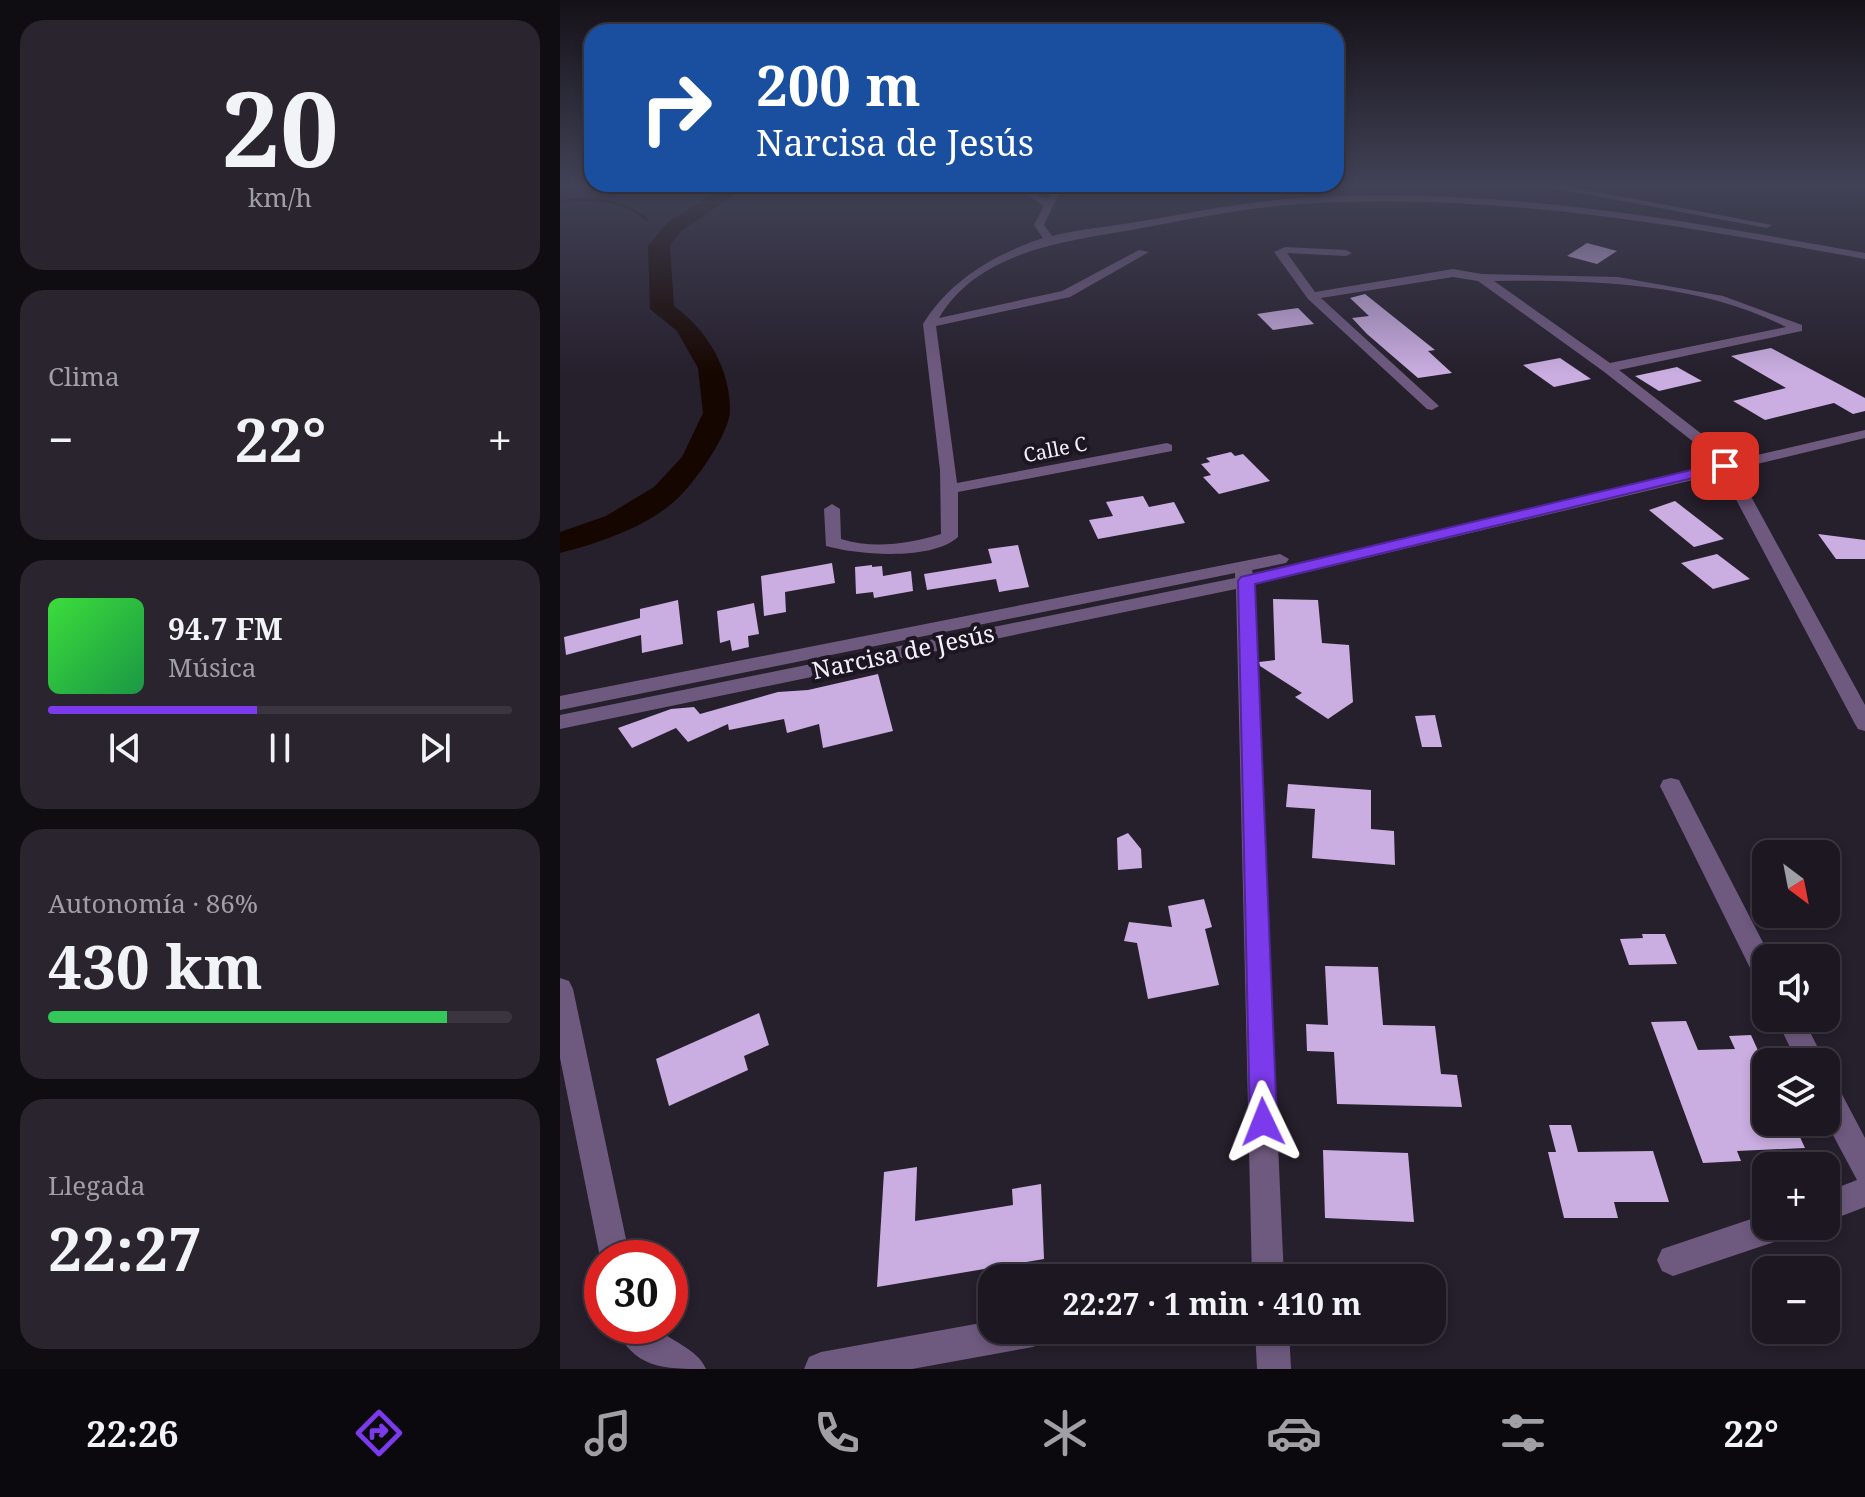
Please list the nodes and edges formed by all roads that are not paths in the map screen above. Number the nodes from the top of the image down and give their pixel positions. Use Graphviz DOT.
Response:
graph roads {
  1 [pos="1033,247"];
  2 [pos="1812,247"];
  3 [pos="1831,247"];
  4 [pos="1143,252"];
  5 [pos="1346,253"];
  6 [pos="1848,253"];
  7 [pos="1865,256"];
  8 [pos="1482,278"];
  9 [pos="1312,296"];
  10 [pos="929,324"];
  11 [pos="1608,368"];
  12 [pos="1432,406"];
  13 [pos="1865,424"];
  14 [pos="1865,434"];
  15 [pos="1167,448"];
  16 [pos="1723,461"];
  17 [pos="950,489"];
  18 [pos="832,509"];
  19 [pos="1245,574"];
  20 [pos="560,703"];
  21 [pos="560,722"];
  22 [pos="1865,724"];
  23 [pos="1671,786"];
  24 [pos="1752,946"];
  25 [pos="560,989"];
  26 [pos="1840,1120"];
  27 [pos="1865,1169"];
  28 [pos="1865,1192"];
  29 [pos="1840,1202"];
  30 [pos="1752,1234"];
  31 [pos="610,1240"];
  32 [pos="1673,1260"];
  33 [pos="1268,1264"];
  34 [pos="978,1340"];
  35 [pos="649,1344"];
  36 [pos="1273,1344"];
  37 [pos="689,1369"];
  38 [pos="821,1369"];
  39 [pos="1274,1369"];
  1 -- 10 [label="street"];
  2 -- 6 [label="street"];
  3 -- 6 [label="street"];
  4 -- 10 [label="street"];
  5 -- 9 [label="street"];
  6 -- 7 [label="street"];
  8 -- 9 [label="street"];
  8 -- 11 [label="street"];
  8 -- 11 [label="street"];
  9 -- 12 [label="street"];
  10 -- 17 [label="street"];
  11 -- 16 [label="street"];
  13 -- 16 [label="street"];
  14 -- 16 [label="street"];
  15 -- 17 [label="street, Calle C"];
  16 -- 19 [label="street, Narcisa de Jesús"];
  16 -- 22 [label="street"];
  17 -- 18 [label="street"];
  19 -- 20 [label="street, Narcisa de Jesús"];
  19 -- 21 [label="street, Narcisa de Jesús"];
  19 -- 33 [label="street"];
  23 -- 24 [label="street"];
  25 -- 31 [label="street"];
  26 -- 27 [label="street"];
  28 -- 29 [label="street"];
  30 -- 32 [label="street"];
  34 -- 38 [label="street"];
  35 -- 37 [label="street"];
  36 -- 39 [label="street"];
}
